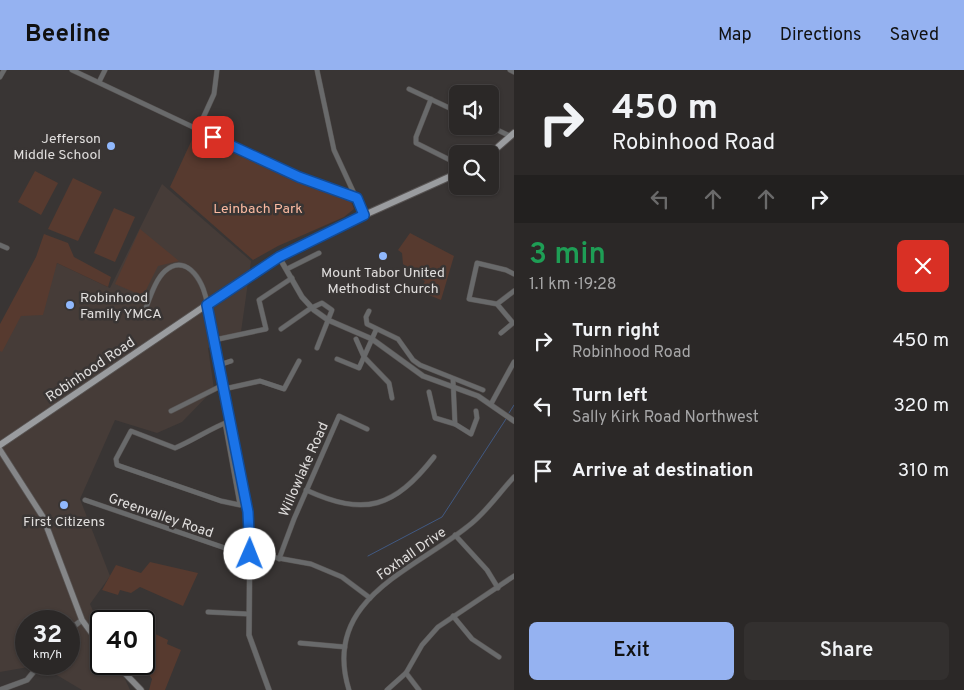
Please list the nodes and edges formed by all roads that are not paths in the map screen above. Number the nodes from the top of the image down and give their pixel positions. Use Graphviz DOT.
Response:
graph roads {
  1 [pos="4,70"];
  2 [pos="72,70"];
  3 [pos="104,70"];
  4 [pos="217,70"];
  5 [pos="317,70"];
  6 [pos="510,70"];
  7 [pos="514,72"];
  8 [pos="0,77"];
  9 [pos="99,82"];
  10 [pos="409,89"];
  11 [pos="431,99"];
  12 [pos="449,108"];
  13 [pos="499,129"];
  14 [pos="198,130"];
  15 [pos="512,134"];
  16 [pos="499,146"];
  17 [pos="449,159"];
  18 [pos="449,177"];
  19 [pos="357,198"];
  20 [pos="364,215"];
  21 [pos="0,245"];
  22 [pos="7,248"];
  23 [pos="319,254"];
  24 [pos="279,257"];
  25 [pos="287,269"];
  26 [pos="514,274"];
  27 [pos="292,278"];
  28 [pos="514,291"];
  29 [pos="497,304"];
  30 [pos="207,305"];
  31 [pos="311,308"];
  32 [pos="145,310"];
  33 [pos="369,311"];
  34 [pos="328,320"];
  35 [pos="280,329"];
  36 [pos="376,330"];
  37 [pos="501,333"];
  38 [pos="356,339"];
  39 [pos="372,339"];
  40 [pos="214,340"];
  41 [pos="316,348"];
  42 [pos="364,356"];
  43 [pos="337,360"];
  44 [pos="230,361"];
  45 [pos="299,361"];
  46 [pos="514,362"];
  47 [pos="219,365"];
  48 [pos="453,379"];
  49 [pos="454,386"];
  50 [pos="224,387"];
  51 [pos="483,390"];
  52 [pos="429,392"];
  53 [pos="392,398"];
  54 [pos="491,404"];
  55 [pos="171,411"];
  56 [pos="476,411"];
  57 [pos="514,421"];
  58 [pos="228,422"];
  59 [pos="456,424"];
  60 [pos="366,429"];
  61 [pos="0,445"];
  62 [pos="0,450"];
  63 [pos="434,457"];
  64 [pos="514,477"];
  65 [pos="306,490"];
  66 [pos="84,500"];
  67 [pos="247,504"];
  68 [pos="240,505"];
  69 [pos="455,535"];
  70 [pos="250,554"];
  71 [pos="279,559"];
  72 [pos="514,576"];
  73 [pos="498,588"];
  74 [pos="370,598"];
  75 [pos="208,612"];
  76 [pos="248,614"];
  77 [pos="454,616"];
  78 [pos="82,620"];
  79 [pos="90,631"];
  80 [pos="300,643"];
  81 [pos="345,647"];
  82 [pos="499,657"];
  83 [pos="406,673"];
  84 [pos="31,675"];
  85 [pos="127,675"];
  86 [pos="0,690"];
  87 [pos="141,690"];
  88 [pos="270,690"];
  89 [pos="349,690"];
  90 [pos="387,690"];
  91 [pos="419,690"];
  1 -- 8 [label="street"];
  2 -- 9 [label="street"];
  3 -- 9 [label="street"];
  4 -- 14 [label="street"];
  5 -- 19 [label="street"];
  6 -- 7 [label="street"];
  9 -- 14 [label="street"];
  10 -- 11 [label="street"];
  11 -- 12 [label="street"];
  11 -- 17 [label="street"];
  13 -- 15 [label="street"];
  14 -- 19 [label="street"];
  15 -- 16 [label="main road"];
  18 -- 20 [label="main road, Robinhood Road"];
  19 -- 20 [label="street"];
  20 -- 24 [label="main road, Robinhood Road"];
  21 -- 22 [label="street"];
  23 -- 25 [label="street"];
  24 -- 25 [label="street"];
  24 -- 30 [label="main road, Robinhood Road"];
  25 -- 27 [label="street"];
  26 -- 29 [label="street"];
  27 -- 31 [label="street"];
  27 -- 40 [label="street"];
  28 -- 29 [label="street"];
  29 -- 37 [label="street"];
  30 -- 32 [label="street"];
  30 -- 40 [label="street"];
  30 -- 61 [label="main road, Robinhood Road"];
  31 -- 34 [label="street"];
  31 -- 34 [label="street"];
  31 -- 35 [label="street"];
  33 -- 36 [label="street"];
  34 -- 39 [label="street"];
  34 -- 41 [label="street"];
  36 -- 39 [label="street"];
  36 -- 48 [label="street"];
  38 -- 42 [label="street"];
  39 -- 42 [label="street"];
  39 -- 49 [label="street"];
  40 -- 47 [label="street"];
  42 -- 43 [label="street"];
  42 -- 53 [label="street"];
  44 -- 47 [label="street"];
  45 -- 50 [label="street"];
  46 -- 54 [label="street"];
  47 -- 50 [label="street"];
  48 -- 49 [label="street"];
  48 -- 51 [label="street"];
  49 -- 54 [label="street"];
  49 -- 59 [label="street"];
  50 -- 55 [label="street"];
  50 -- 58 [label="street"];
  52 -- 59 [label="street"];
  54 -- 57 [label="street"];
  56 -- 59 [label="street"];
  58 -- 67 [label="street"];
  58 -- 68 [label="street"];
  58 -- 68 [label="street"];
  60 -- 65 [label="street, Willowlake Road"];
  62 -- 78 [label="main road"];
  63 -- 65 [label="street"];
  64 -- 69 [label="street, Foxhall Drive"];
  65 -- 71 [label="street, Willowlake Road"];
  66 -- 70 [label="street, Greenvalley Road"];
  67 -- 68 [label="street"];
  67 -- 70 [label="street"];
  69 -- 73 [label="street"];
  69 -- 74 [label="street, Foxhall Drive"];
  70 -- 71 [label="street, Greenvalley Road"];
  70 -- 76 [label="street"];
  71 -- 74 [label="street, Greenvalley Road"];
  72 -- 73 [label="street"];
  73 -- 77 [label="street"];
  74 -- 81 [label="street, Foxhall Drive"];
  75 -- 76 [label="street"];
  76 -- 88 [label="street"];
  77 -- 82 [label="street"];
  77 -- 83 [label="street"];
  78 -- 79 [label="main road"];
  80 -- 81 [label="street"];
  81 -- 89 [label="street, Foxhall Drive"];
  83 -- 90 [label="street"];
  83 -- 91 [label="street"];
  84 -- 86 [label="street"];
  85 -- 87 [label="main road"];
}
